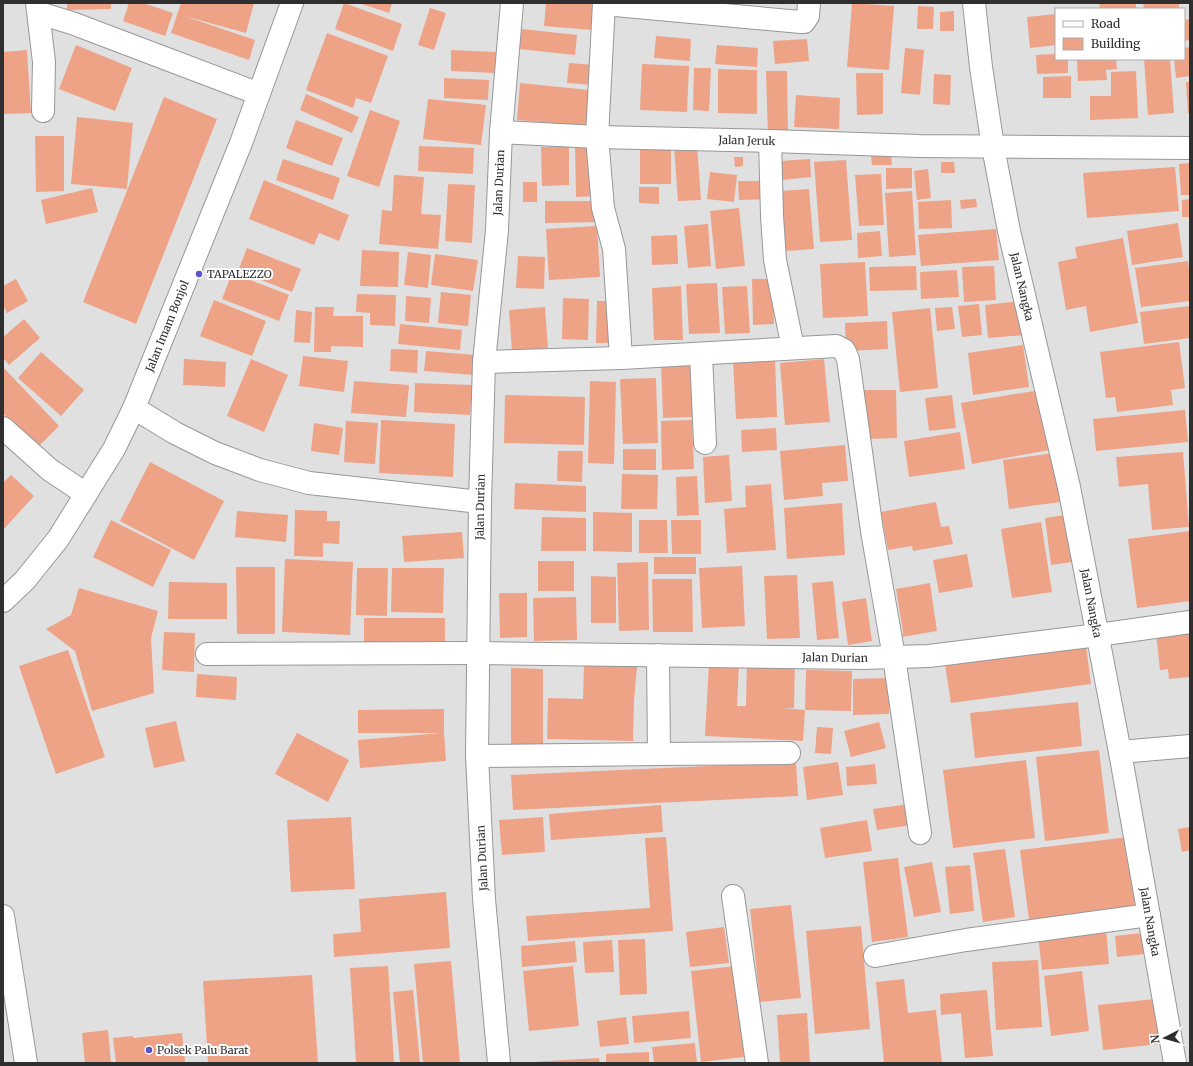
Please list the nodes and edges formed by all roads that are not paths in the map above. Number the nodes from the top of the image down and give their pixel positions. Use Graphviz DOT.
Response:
graph roads {
  1 [pos="292,3"];
  2 [pos="512,3"];
  3 [pos="809,3"];
  4 [pos="974,3"];
  5 [pos="604,4"];
  6 [pos="38,8"];
  7 [pos="259,94"];
  8 [pos="44,111"];
  9 [pos="501,132"];
  10 [pos="597,137"];
  11 [pos="770,141"];
  12 [pos="993,147"];
  13 [pos="1190,148"];
  14 [pos="793,348"];
  15 [pos="701,354"];
  16 [pos="621,358"];
  17 [pos="484,362"];
  18 [pos="134,408"];
  19 [pos="3,428"];
  20 [pos="705,443"];
  21 [pos="86,494"];
  22 [pos="480,502"];
  23 [pos="3,601"];
  24 [pos="1190,622"];
  25 [pos="1098,635"];
  26 [pos="478,653"];
  27 [pos="207,654"];
  28 [pos="658,655"];
  29 [pos="894,657"];
  30 [pos="1190,746"];
  31 [pos="1120,752"];
  32 [pos="789,753"];
  33 [pos="659,754"];
  34 [pos="477,756"];
  35 [pos="920,833"];
  36 [pos="733,896"];
  37 [pos="1149,915"];
  38 [pos="3,916"];
  39 [pos="875,956"];
  40 [pos="26,1063"];
  41 [pos="499,1063"];
  42 [pos="757,1063"];
  43 [pos="1175,1063"];
  1 -- 7 [label="main road, Jalan Imam Bonjol"];
  2 -- 9 [label="main road, Jalan Durian"];
  3 -- 5 [label="main road"];
  4 -- 12 [label="main road, Jalan Nangka"];
  5 -- 10 [label="main road"];
  6 -- 7 [label="main road"];
  6 -- 8 [label="main road"];
  7 -- 18 [label="main road, Jalan Imam Bonjol"];
  9 -- 10 [label="main road, Jalan Jeruk"];
  9 -- 17 [label="main road, Jalan Durian"];
  10 -- 11 [label="main road, Jalan Jeruk"];
  10 -- 16 [label="main road"];
  11 -- 12 [label="main road, Jalan Jeruk"];
  11 -- 14 [label="main road"];
  12 -- 13 [label="main road"];
  12 -- 25 [label="main road, Jalan Nangka"];
  14 -- 15 [label="main road"];
  14 -- 29 [label="main road"];
  15 -- 16 [label="main road"];
  15 -- 20 [label="main road"];
  16 -- 17 [label="main road"];
  17 -- 22 [label="main road, Jalan Durian"];
  18 -- 21 [label="main road, Jalan Imam Bonjol"];
  18 -- 22 [label="main road"];
  19 -- 21 [label="main road"];
  21 -- 23 [label="main road, Jalan Imam Bonjol"];
  22 -- 26 [label="main road, Jalan Durian"];
  24 -- 25 [label="main road, Jalan Durian"];
  25 -- 29 [label="main road, Jalan Durian"];
  25 -- 31 [label="main road, Jalan Nangka"];
  26 -- 27 [label="main road"];
  26 -- 28 [label="main road, Jalan Durian"];
  26 -- 34 [label="main road, Jalan Durian"];
  28 -- 29 [label="main road, Jalan Durian"];
  28 -- 33 [label="main road"];
  29 -- 35 [label="main road"];
  30 -- 31 [label="main road"];
  31 -- 37 [label="main road, Jalan Nangka"];
  32 -- 33 [label="main road"];
  33 -- 34 [label="main road"];
  34 -- 41 [label="main road, Jalan Durian"];
  36 -- 42 [label="main road"];
  37 -- 39 [label="main road"];
  37 -- 43 [label="main road, Jalan Nangka"];
  38 -- 40 [label="main road"];
}
